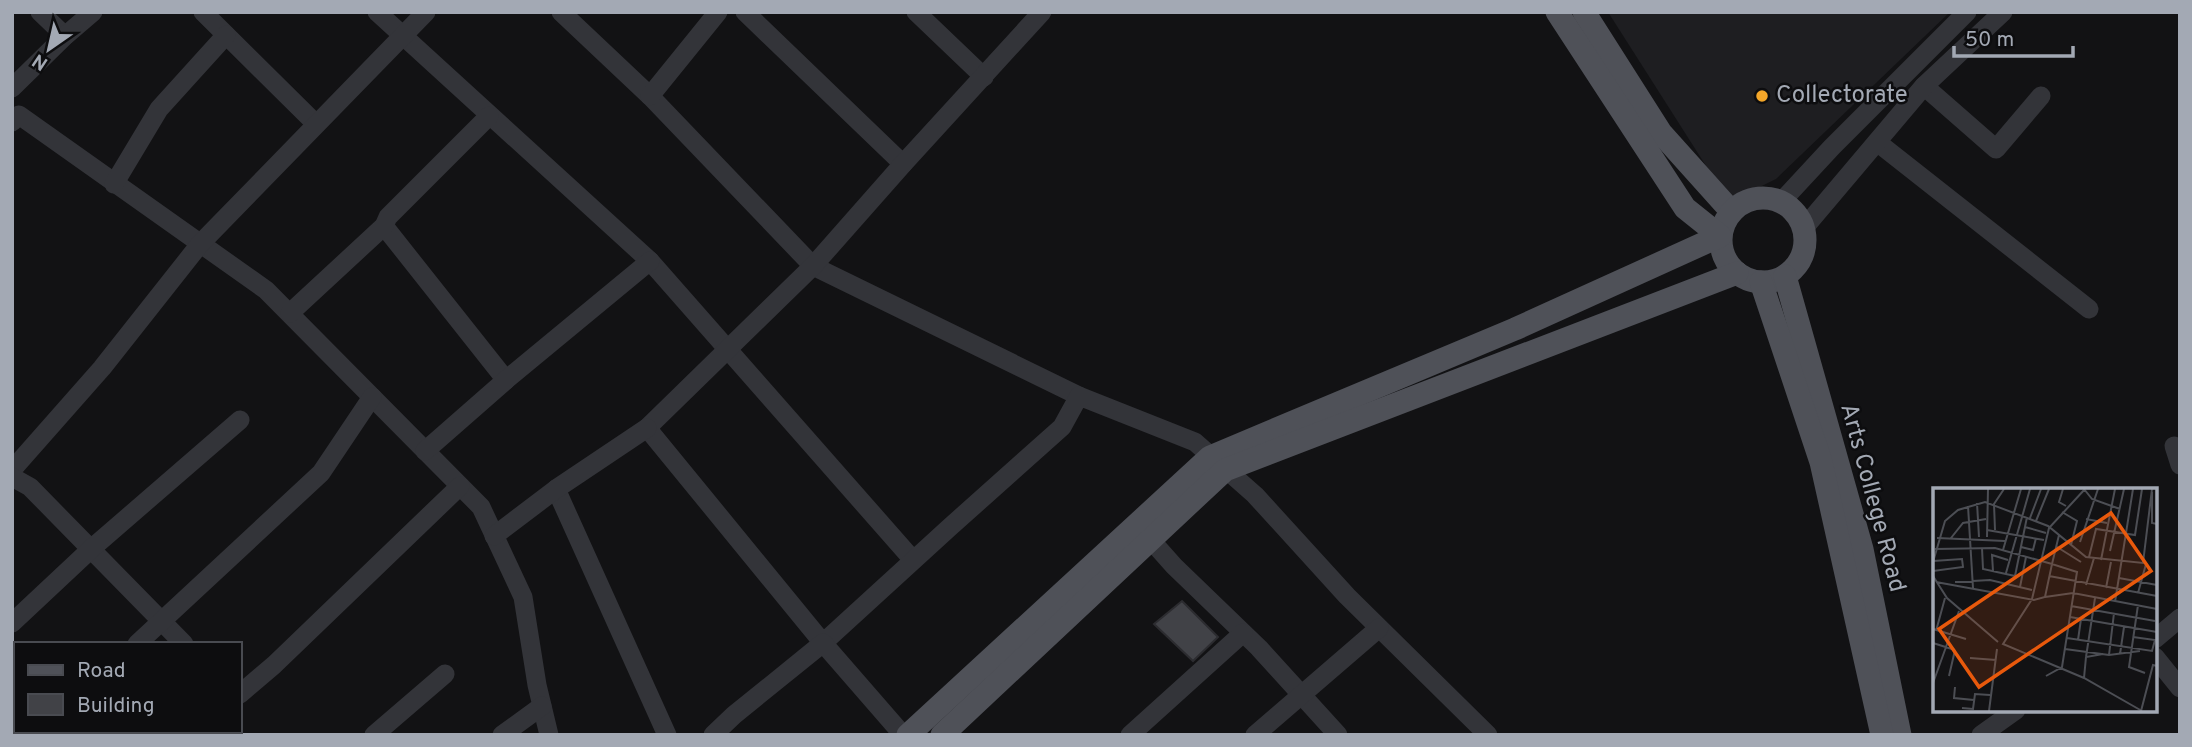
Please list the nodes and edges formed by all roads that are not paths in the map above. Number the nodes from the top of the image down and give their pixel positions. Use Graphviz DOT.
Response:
graph roads {
  1 [pos="40,12"];
  2 [pos="93,12"];
  3 [pos="203,12"];
  4 [pos="377,12"];
  5 [pos="426,12"];
  6 [pos="561,12"];
  7 [pos="718,12"];
  8 [pos="745,12"];
  9 [pos="916,12"];
  10 [pos="1042,12"];
  11 [pos="1557,12"];
  12 [pos="1584,12"];
  13 [pos="1967,12"];
  14 [pos="2003,12"];
  15 [pos="226,35"];
  16 [pos="65,36"];
  17 [pos="403,36"];
  18 [pos="984,77"];
  19 [pos="1924,86"];
  20 [pos="12,88"];
  21 [pos="650,96"];
  22 [pos="2041,96"];
  23 [pos="14,115"];
  24 [pos="489,116"];
  25 [pos="316,124"];
  26 [pos="1877,142"];
  27 [pos="903,164"];
  28 [pos="114,184"];
  29 [pos="1782,201"];
  30 [pos="1731,211"];
  31 [pos="384,226"];
  32 [pos="1804,228"];
  33 [pos="1720,236"];
  34 [pos="200,244"];
  35 [pos="650,261"];
  36 [pos="813,266"];
  37 [pos="1737,273"];
  38 [pos="1785,276"];
  39 [pos="1761,282"];
  40 [pos="2089,309"];
  41 [pos="290,313"];
  42 [pos="728,350"];
  43 [pos="506,380"];
  44 [pos="1079,396"];
  45 [pos="372,397"];
  46 [pos="240,419"];
  47 [pos="647,428"];
  48 [pos="425,451"];
  49 [pos="1218,463"];
  50 [pos="12,470"];
  51 [pos="12,477"];
  52 [pos="460,486"];
  53 [pos="556,489"];
  54 [pos="495,536"];
  55 [pos="1150,539"];
  56 [pos="91,549"];
  57 [pos="914,560"];
  58 [pos="2180,618"];
  59 [pos="162,621"];
  60 [pos="12,623"];
  61 [pos="1379,628"];
  62 [pos="1243,633"];
  63 [pos="2157,637"];
  64 [pos="139,642"];
  65 [pos="182,642"];
  66 [pos="823,643"];
  67 [pos="2157,659"];
  68 [pos="444,674"];
  69 [pos="2180,688"];
  70 [pos="242,692"];
  71 [pos="1302,695"];
  72 [pos="542,706"];
  73 [pos="2013,712"];
  74 [pos="374,735"];
  75 [pos="502,735"];
  76 [pos="549,735"];
  77 [pos="667,735"];
  78 [pos="713,735"];
  79 [pos="906,735"];
  80 [pos="942,735"];
  81 [pos="1130,735"];
  82 [pos="1255,735"];
  83 [pos="1338,735"];
  84 [pos="1488,735"];
  85 [pos="1882,735"];
  86 [pos="1900,735"];
  87 [pos="1981,735"];
  1 -- 16 [label="street"];
  2 -- 16 [label="street"];
  3 -- 15 [label="street"];
  4 -- 17 [label="street"];
  5 -- 17 [label="street"];
  6 -- 21 [label="street"];
  7 -- 21 [label="street"];
  8 -- 27 [label="street"];
  9 -- 18 [label="street"];
  10 -- 18 [label="street"];
  11 -- 33 [label="main road"];
  12 -- 30 [label="main road"];
  13 -- 29 [label="street"];
  14 -- 19 [label="street"];
  15 -- 25 [label="street"];
  15 -- 28 [label="street"];
  16 -- 20 [label="street"];
  17 -- 24 [label="street"];
  17 -- 25 [label="street"];
  18 -- 27 [label="street"];
  19 -- 22 [label="street"];
  19 -- 26 [label="street"];
  21 -- 36 [label="street"];
  23 -- 28 [label="street"];
  24 -- 31 [label="street"];
  24 -- 35 [label="street"];
  25 -- 34 [label="street"];
  26 -- 32 [label="street"];
  26 -- 40 [label="street"];
  27 -- 36 [label="street"];
  28 -- 34 [label="street"];
  29 -- 30 [label="main road"];
  29 -- 32 [label="main road"];
  30 -- 33 [label="main road"];
  31 -- 41 [label="street"];
  31 -- 43 [label="street"];
  32 -- 38 [label="main road"];
  33 -- 37 [label="main road"];
  33 -- 49 [label="main road"];
  34 -- 41 [label="street"];
  34 -- 50 [label="street"];
  35 -- 42 [label="street"];
  35 -- 43 [label="street"];
  36 -- 42 [label="street"];
  36 -- 44 [label="street"];
  37 -- 39 [label="main road"];
  37 -- 49 [label="main road"];
  38 -- 39 [label="main road"];
  38 -- 86 [label="main road, Arts College Road"];
  39 -- 85 [label="main road"];
  41 -- 45 [label="street"];
  42 -- 47 [label="street"];
  42 -- 57 [label="street"];
  43 -- 48 [label="street"];
  44 -- 49 [label="street"];
  44 -- 57 [label="street"];
  45 -- 48 [label="street"];
  45 -- 59 [label="street"];
  46 -- 56 [label="street"];
  47 -- 53 [label="street"];
  47 -- 66 [label="street"];
  48 -- 52 [label="street"];
  49 -- 55 [label="main road"];
  49 -- 61 [label="street"];
  49 -- 79 [label="main road"];
  51 -- 56 [label="street"];
  52 -- 54 [label="street"];
  52 -- 70 [label="street"];
  53 -- 54 [label="street"];
  53 -- 77 [label="street"];
  54 -- 72 [label="street"];
  55 -- 62 [label="street"];
  55 -- 80 [label="main road"];
  56 -- 59 [label="street"];
  56 -- 60 [label="street"];
  57 -- 66 [label="street"];
  58 -- 63 [label="street"];
  59 -- 64 [label="street"];
  59 -- 65 [label="street"];
  61 -- 71 [label="street"];
  61 -- 84 [label="street"];
  62 -- 71 [label="street"];
  62 -- 81 [label="street"];
  66 -- 78 [label="street"];
  66 -- 79 [label="street"];
  67 -- 69 [label="street"];
  68 -- 74 [label="street"];
  71 -- 82 [label="street"];
  71 -- 83 [label="street"];
  72 -- 75 [label="street"];
  72 -- 76 [label="street"];
  73 -- 87 [label="street"];
}
